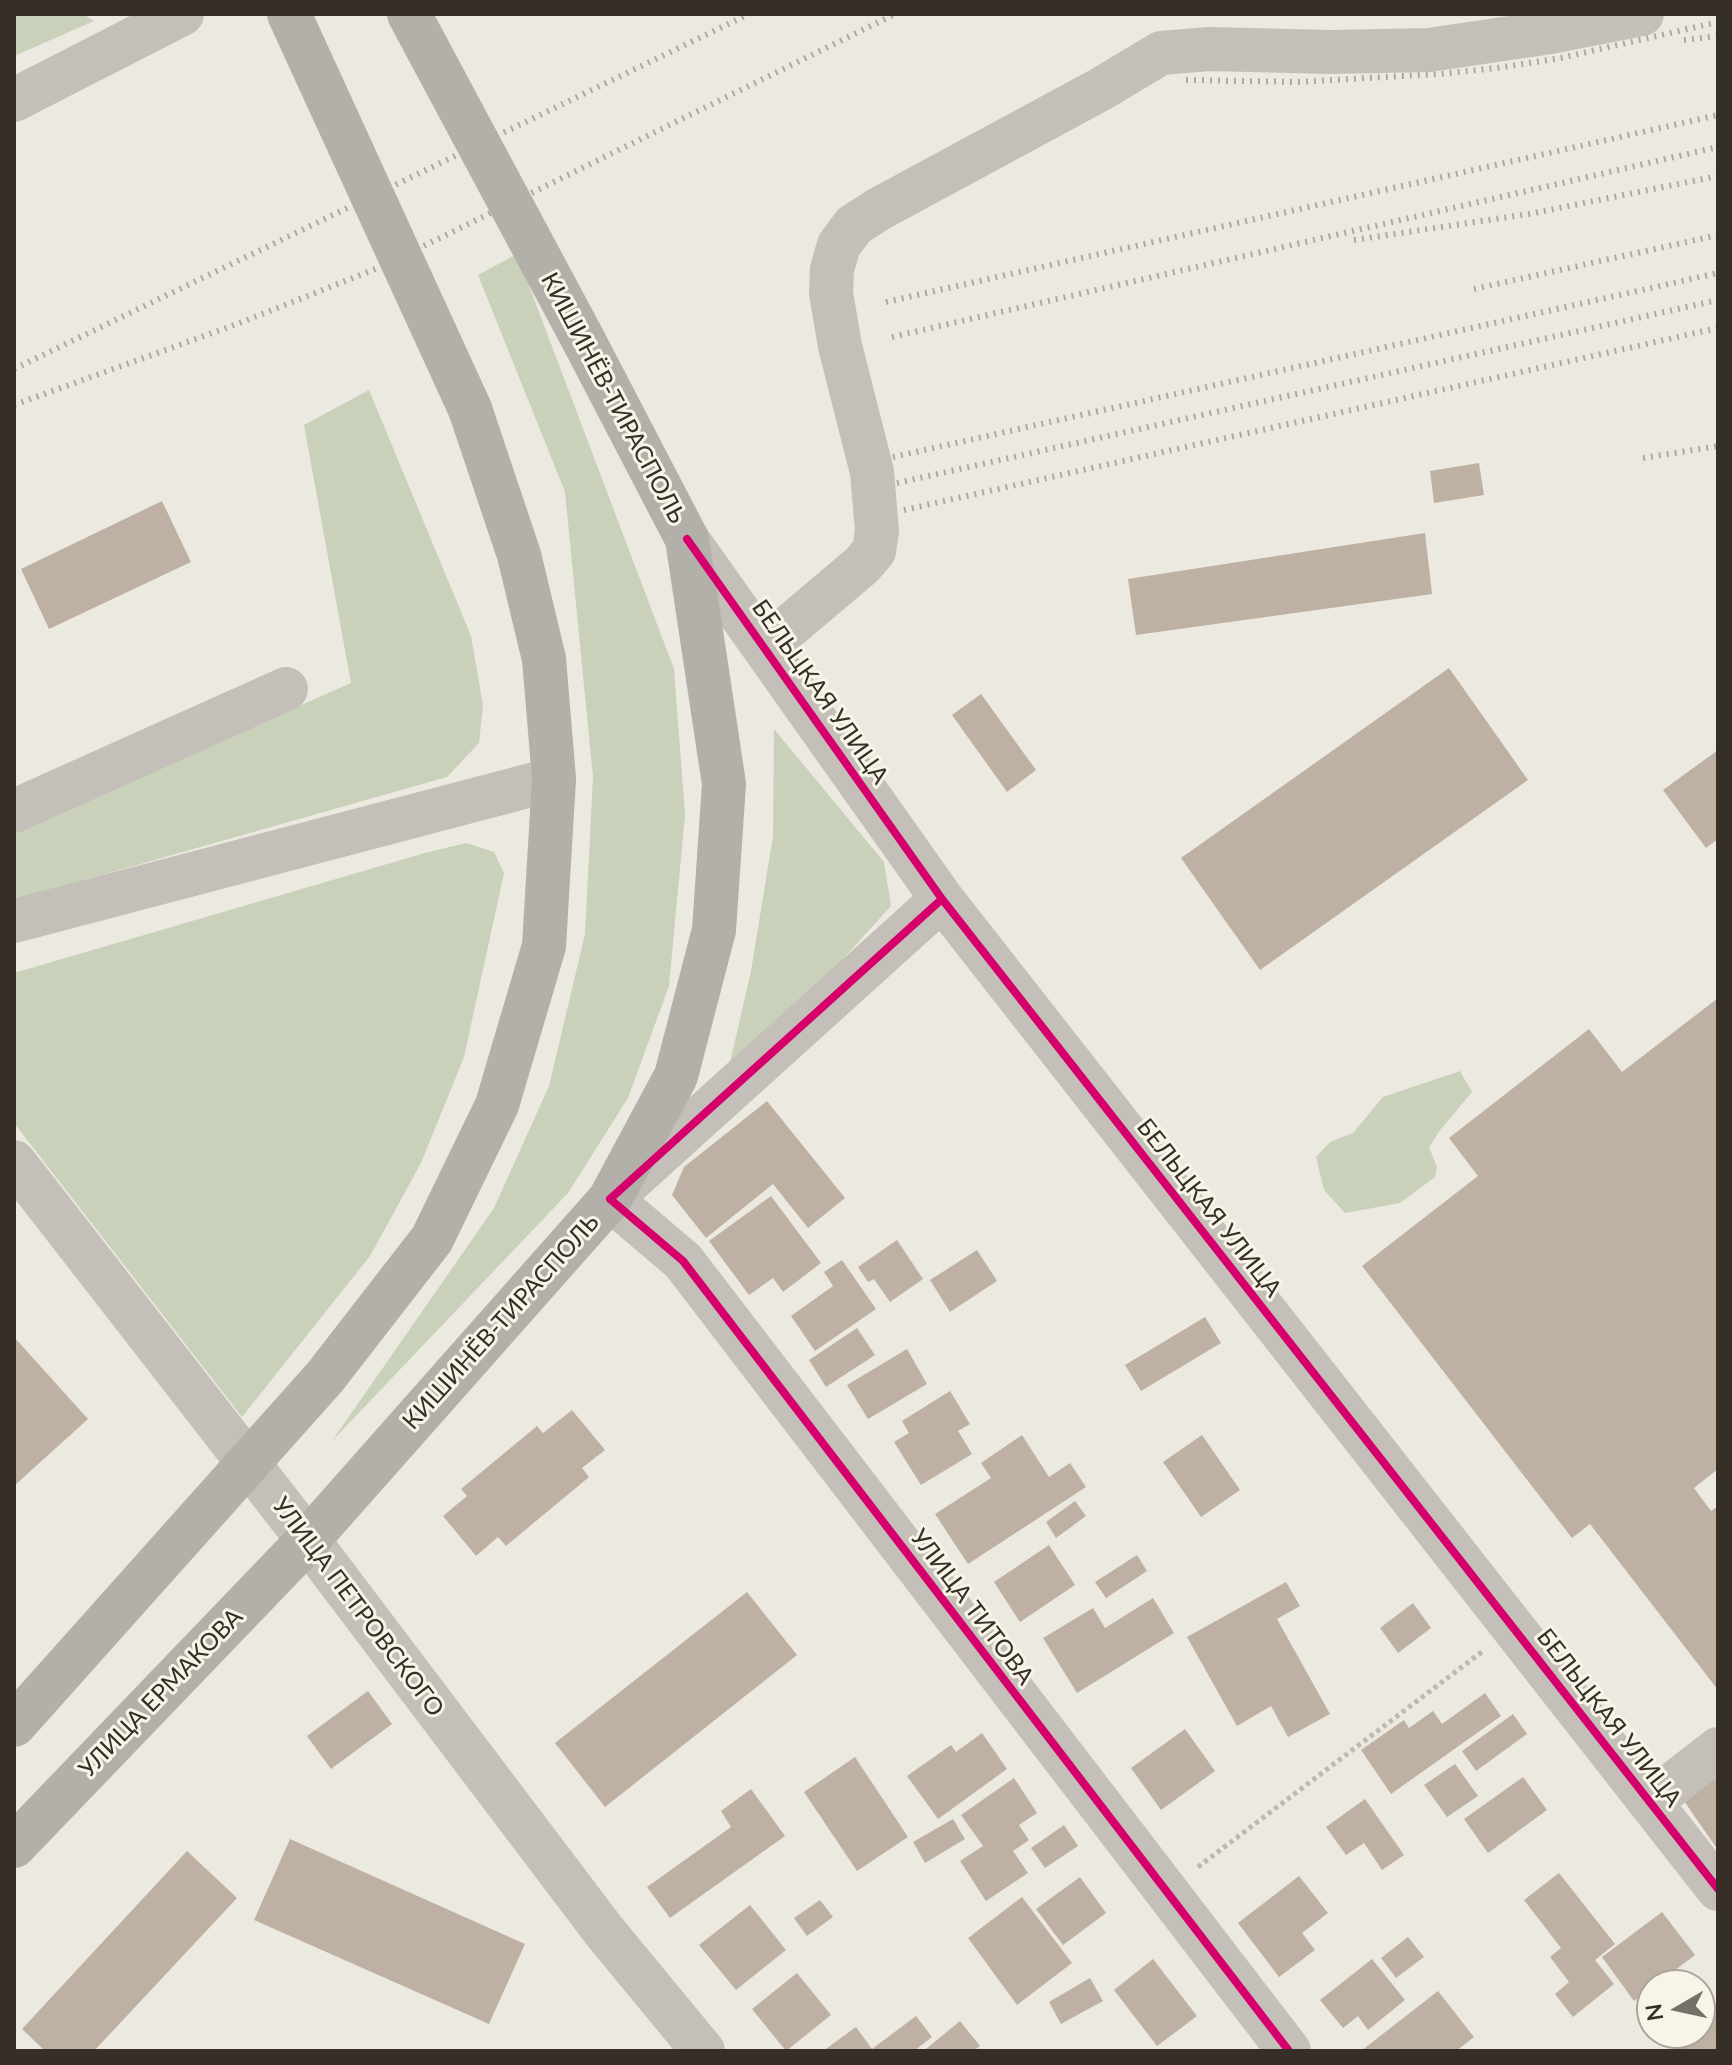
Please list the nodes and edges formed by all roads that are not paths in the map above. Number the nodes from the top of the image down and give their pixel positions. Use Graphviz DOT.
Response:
graph roads {
  1 [pos="182,14"];
  2 [pos="289,14"];
  3 [pos="409,14"];
  4 [pos="1642,14"];
  5 [pos="14,100"];
  6 [pos="687,539"];
  7 [pos="764,648"];
  8 [pos="286,689"];
  9 [pos="554,779"];
  10 [pos="14,811"];
  11 [pos="942,899"];
  12 [pos="14,921"];
  13 [pos="14,1162"];
  14 [pos="610,1199"];
  15 [pos="247,1463"];
  16 [pos="308,1540"];
  17 [pos="14,1725"];
  18 [pos="1718,1749"];
  19 [pos="1650,1802"];
  20 [pos="14,1846"];
  21 [pos="1718,1889"];
  22 [pos="703,2051"];
  23 [pos="1289,2051"];
  1 -- 5 [label="street"];
  2 -- 9 [label="main road, bridge"];
  3 -- 6 [label="main road, КИШИНЁВ-ТИРАСПОЛЬ, bridge"];
  4 -- 7 [label="street"];
  6 -- 7 [label="street, БЕЛЬЦКАЯ УЛИЦА"];
  6 -- 14 [label="main road, КИШИНЁВ-ТИРАСПОЛЬ"];
  7 -- 11 [label="street, БЕЛЬЦКАЯ УЛИЦА"];
  8 -- 10 [label="street"];
  9 -- 12 [label="street"];
  9 -- 15 [label="main road"];
  11 -- 14 [label="street"];
  11 -- 19 [label="street, БЕЛЬЦКАЯ УЛИЦА"];
  13 -- 15 [label="street, УЛИЦА ПЕТРОВСКОГО"];
  14 -- 16 [label="main road, КИШИНЁВ-ТИРАСПОЛЬ"];
  14 -- 23 [label="street, УЛИЦА ТИТОВА"];
  15 -- 16 [label="street, УЛИЦА ПЕТРОВСКОГО"];
  15 -- 17 [label="main road"];
  16 -- 20 [label="main road, УЛИЦА ЕРМАКОВА"];
  16 -- 22 [label="street, УЛИЦА ПЕТРОВСКОГО"];
  18 -- 19 [label="street"];
  19 -- 21 [label="street, БЕЛЬЦКАЯ УЛИЦА"];
}
